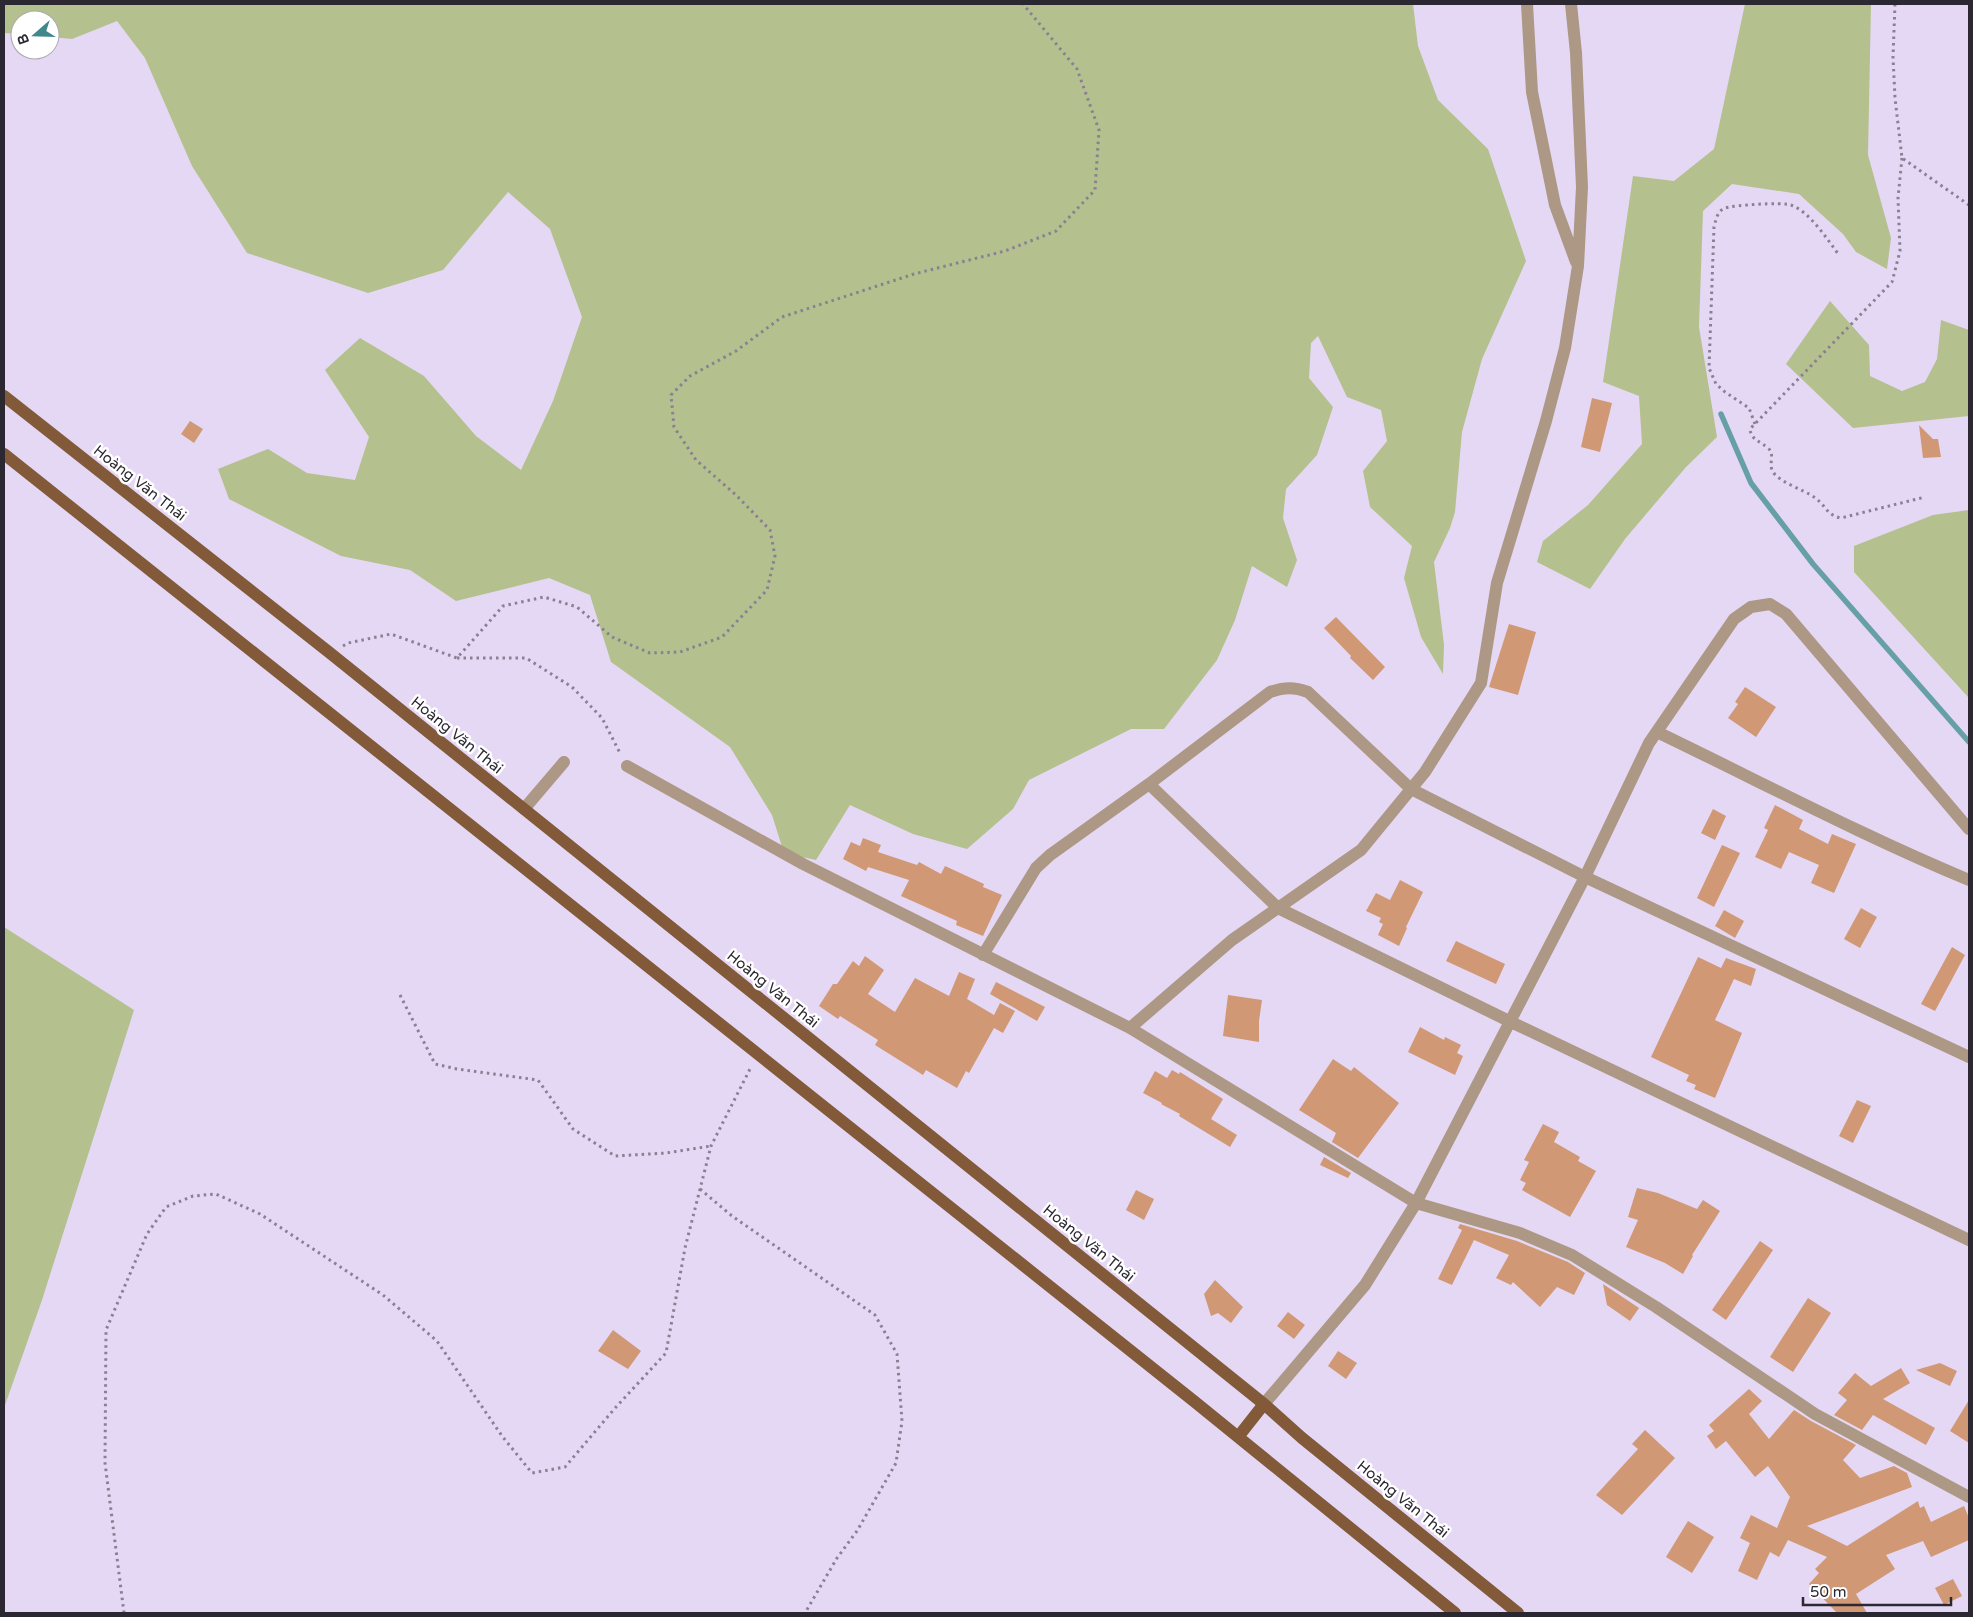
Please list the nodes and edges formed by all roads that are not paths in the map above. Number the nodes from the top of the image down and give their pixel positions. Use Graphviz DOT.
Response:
graph roads {
  1 [pos="1527,4"];
  2 [pos="1571,4"];
  3 [pos="1578,266"];
  4 [pos="4,396"];
  5 [pos="4,454"];
  6 [pos="1657,732"];
  7 [pos="564,762"];
  8 [pos="627,766"];
  9 [pos="1149,784"];
  10 [pos="1411,789"];
  11 [pos="524,809"];
  12 [pos="1969,829"];
  13 [pos="1585,877"];
  14 [pos="1969,880"];
  15 [pos="1278,908"];
  16 [pos="983,955"];
  17 [pos="1511,1022"];
  18 [pos="1130,1028"];
  19 [pos="1969,1056"];
  20 [pos="1416,1203"];
  21 [pos="1969,1240"];
  22 [pos="1264,1404"];
  23 [pos="1238,1437"];
  24 [pos="1969,1497"];
  25 [pos="1455,1613"];
  26 [pos="1518,1613"];
  1 -- 3 [label="street"];
  2 -- 3 [label="street"];
  3 -- 10 [label="street"];
  4 -- 11 [label="main road, Hoàng Văn Thái"];
  5 -- 23 [label="main road"];
  6 -- 12 [label="street"];
  6 -- 13 [label="street"];
  6 -- 14 [label="street"];
  7 -- 11 [label="street"];
  8 -- 16 [label="street"];
  9 -- 10 [label="street"];
  9 -- 15 [label="street"];
  9 -- 16 [label="street"];
  10 -- 13 [label="street"];
  10 -- 15 [label="street"];
  11 -- 22 [label="main road, Hoàng Văn Thái"];
  13 -- 17 [label="street"];
  13 -- 19 [label="street"];
  15 -- 17 [label="street"];
  15 -- 18 [label="street"];
  16 -- 18 [label="street"];
  17 -- 20 [label="street"];
  17 -- 21 [label="street"];
  18 -- 20 [label="street"];
  20 -- 22 [label="street"];
  20 -- 24 [label="street"];
  22 -- 23 [label="main road"];
  22 -- 26 [label="main road, Hoàng Văn Thái"];
  23 -- 25 [label="main road"];
}
